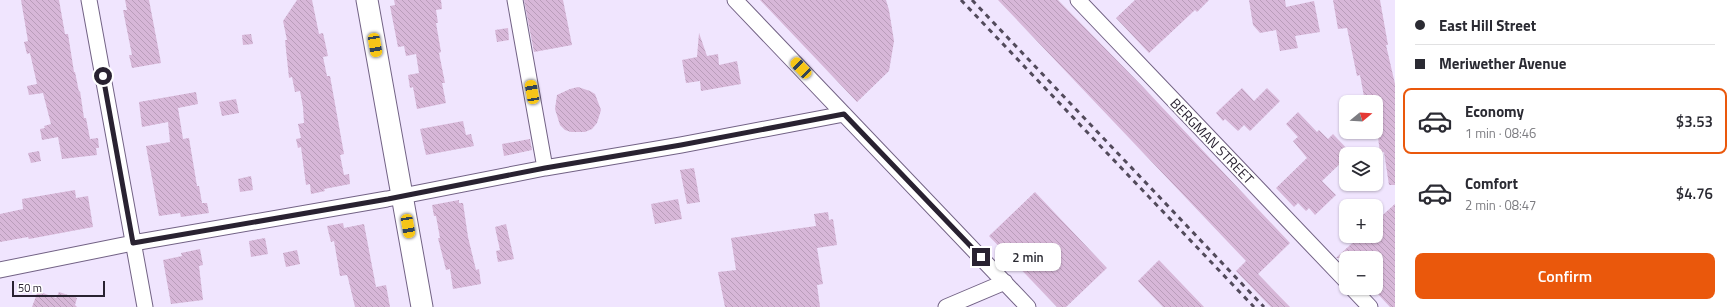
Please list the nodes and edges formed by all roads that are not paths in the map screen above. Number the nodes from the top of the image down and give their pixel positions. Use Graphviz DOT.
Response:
graph roads {
  1 [pos="89,0"];
  2 [pos="367,0"];
  3 [pos="516,0"];
  4 [pos="735,0"];
  5 [pos="1078,0"];
  6 [pos="844,114"];
  7 [pos="545,168"];
  8 [pos="403,196"];
  9 [pos="133,243"];
  10 [pos="0,270"];
  11 [pos="1339,274"];
  12 [pos="1004,282"];
  13 [pos="1359,295"];
  14 [pos="145,307"];
  15 [pos="422,307"];
  16 [pos="946,307"];
  17 [pos="1028,307"];
  18 [pos="1370,307"];
  1 -- 9 [label="street"];
  2 -- 8 [label="street"];
  3 -- 7 [label="street"];
  4 -- 6 [label="street"];
  5 -- 11 [label="street, BERGMAN STREET"];
  6 -- 7 [label="street"];
  6 -- 12 [label="street"];
  7 -- 8 [label="street"];
  8 -- 9 [label="street"];
  8 -- 15 [label="street"];
  9 -- 10 [label="street"];
  9 -- 14 [label="street"];
  12 -- 16 [label="street"];
  12 -- 17 [label="street"];
  13 -- 18 [label="street"];
}
